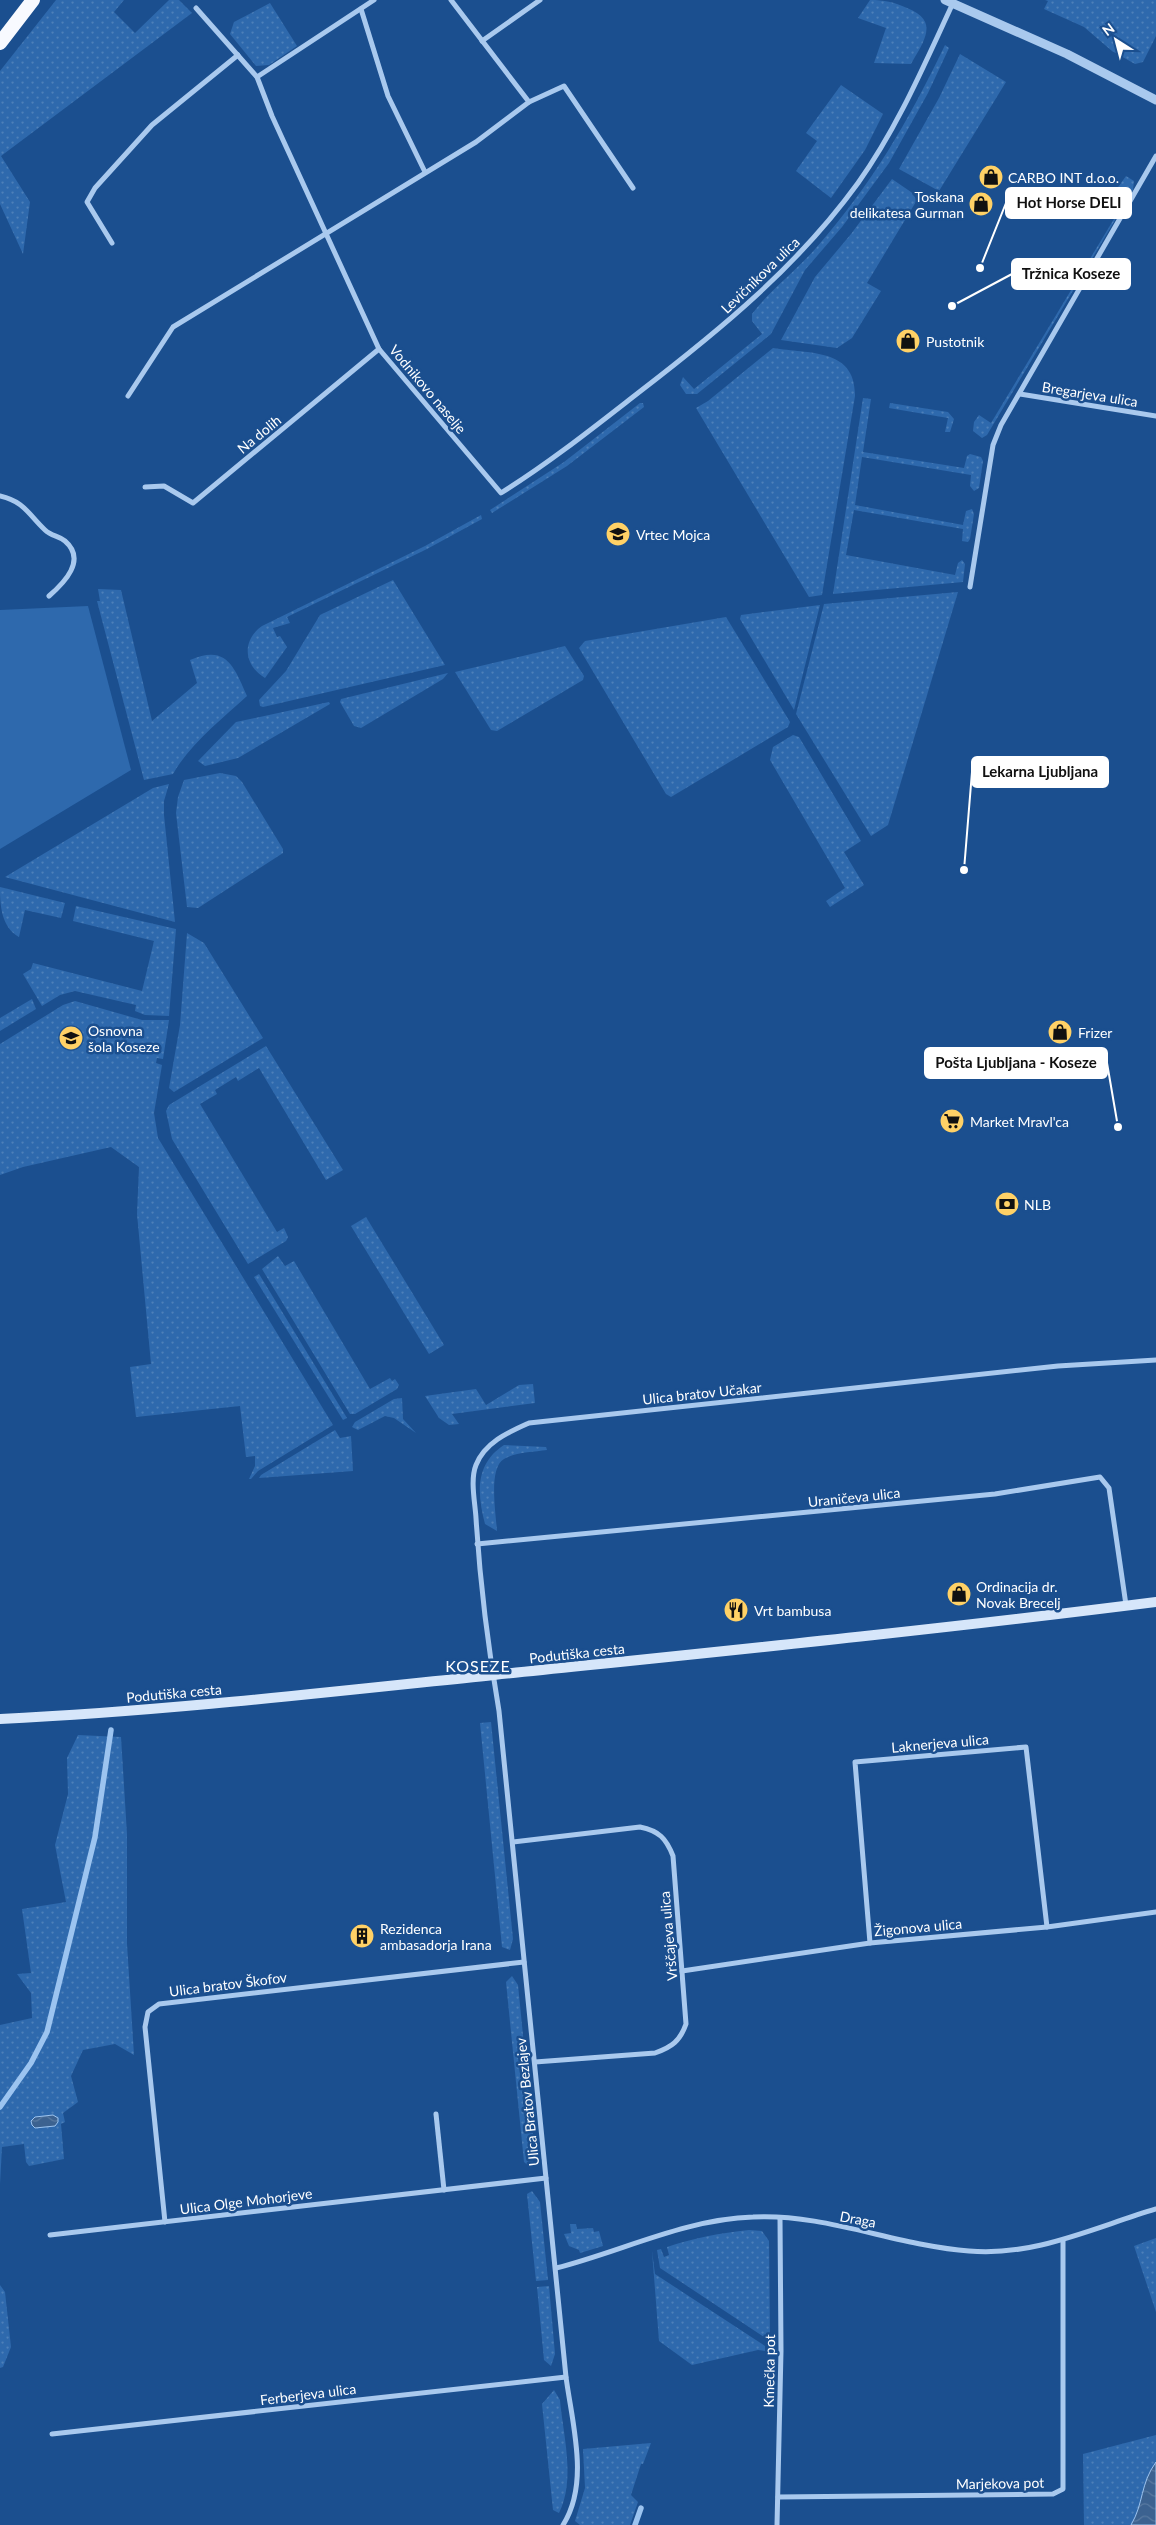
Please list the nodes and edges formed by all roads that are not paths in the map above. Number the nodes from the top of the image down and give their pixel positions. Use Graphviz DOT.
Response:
graph roads {
  1 [pos="33,0"];
  2 [pos="374,0"];
  3 [pos="451,0"];
  4 [pos="540,0"];
  5 [pos="949,1"];
  6 [pos="196,8"];
  7 [pos="361,8"];
  8 [pos="482,41"];
  9 [pos="0,43"];
  10 [pos="238,55"];
  11 [pos="257,77"];
  12 [pos="1156,100"];
  13 [pos="529,102"];
  14 [pos="1156,156"];
  15 [pos="425,172"];
  16 [pos="633,188"];
  17 [pos="326,236"];
  18 [pos="112,243"];
  19 [pos="379,349"];
  20 [pos="1020,394"];
  21 [pos="128,396"];
  22 [pos="1156,416"];
  23 [pos="145,487"];
  24 [pos="501,493"];
  25 [pos="0,496"];
  26 [pos="970,587"];
  27 [pos="49,596"];
  28 [pos="1156,1360"];
  29 [pos="477,1544"];
  30 [pos="1156,1602"];
  31 [pos="1126,1606"];
  32 [pos="493,1675"];
  33 [pos="0,1719"];
  34 [pos="513,1842"];
  35 [pos="1156,1912"];
  36 [pos="1047,1927"];
  37 [pos="870,1943"];
  38 [pos="524,1962"];
  39 [pos="682,1971"];
  40 [pos="535,2062"];
  41 [pos="436,2114"];
  42 [pos="546,2178"];
  43 [pos="444,2190"];
  44 [pos="1156,2209"];
  45 [pos="780,2218"];
  46 [pos="165,2222"];
  47 [pos="50,2235"];
  48 [pos="1063,2240"];
  49 [pos="556,2268"];
  50 [pos="566,2377"];
  51 [pos="52,2434"];
  52 [pos="778,2497"];
  53 [pos="563,2525"];
  54 [pos="777,2525"];
  1 -- 9 [label="highway"];
  2 -- 7 [label="street"];
  3 -- 8 [label="street"];
  4 -- 8 [label="street"];
  5 -- 12 [label="street"];
  5 -- 24 [label="street, Levičnikova ulica"];
  6 -- 10 [label="street, Vodnikovo naselje"];
  7 -- 11 [label="street"];
  7 -- 15 [label="street"];
  8 -- 13 [label="street"];
  10 -- 11 [label="street, Vodnikovo naselje"];
  10 -- 18 [label="street"];
  11 -- 17 [label="street, Vodnikovo naselje"];
  13 -- 15 [label="street"];
  13 -- 16 [label="street"];
  14 -- 20 [label="street"];
  15 -- 17 [label="street"];
  17 -- 19 [label="street, Vodnikovo naselje"];
  17 -- 21 [label="street"];
  19 -- 23 [label="street, Na dolih"];
  19 -- 24 [label="street, Vodnikovo naselje"];
  20 -- 22 [label="street, Bregarjeva ulica"];
  20 -- 26 [label="street"];
  25 -- 27 [label="street"];
  28 -- 29 [label="street, Ulica bratov Učakar"];
  29 -- 31 [label="street, Uraničeva ulica"];
  29 -- 32 [label="street, Ulica bratov Učakar"];
  30 -- 31 [label="main road, Podutiška cesta"];
  31 -- 32 [label="main road, Podutiška cesta"];
  32 -- 33 [label="main road, Podutiška cesta"];
  32 -- 34 [label="street, Ulica Bratov Bezlajev"];
  34 -- 38 [label="street, Ulica Bratov Bezlajev"];
  34 -- 39 [label="street, Vrščajeva ulica"];
  35 -- 36 [label="street, Žigonova ulica"];
  36 -- 37 [label="street, Žigonova ulica"];
  36 -- 37 [label="street, Laknerjeva ulica"];
  37 -- 39 [label="street, Žigonova ulica"];
  38 -- 40 [label="street, Ulica Bratov Bezlajev"];
  38 -- 46 [label="street, Ulica bratov Škofov"];
  39 -- 40 [label="street, Vrščajeva ulica"];
  40 -- 42 [label="street, Ulica Bratov Bezlajev"];
  41 -- 43 [label="street"];
  42 -- 43 [label="street, Ulica Olge Mohorjeve"];
  42 -- 49 [label="street, Ulica Bratov Bezlajev"];
  43 -- 46 [label="street, Ulica Olge Mohorjeve"];
  44 -- 48 [label="street, Draga"];
  45 -- 48 [label="street, Draga"];
  45 -- 49 [label="street, Draga"];
  45 -- 52 [label="street, Kmečka pot"];
  46 -- 47 [label="street, Ulica Olge Mohorjeve"];
  48 -- 52 [label="street, Marjekova pot"];
  49 -- 50 [label="street, Ulica Bratov Bezlajev"];
  50 -- 51 [label="street, Ferberjeva ulica"];
  50 -- 53 [label="street, Ulica Bratov Bezlajev"];
  52 -- 54 [label="street, Kmečka pot"];
}
